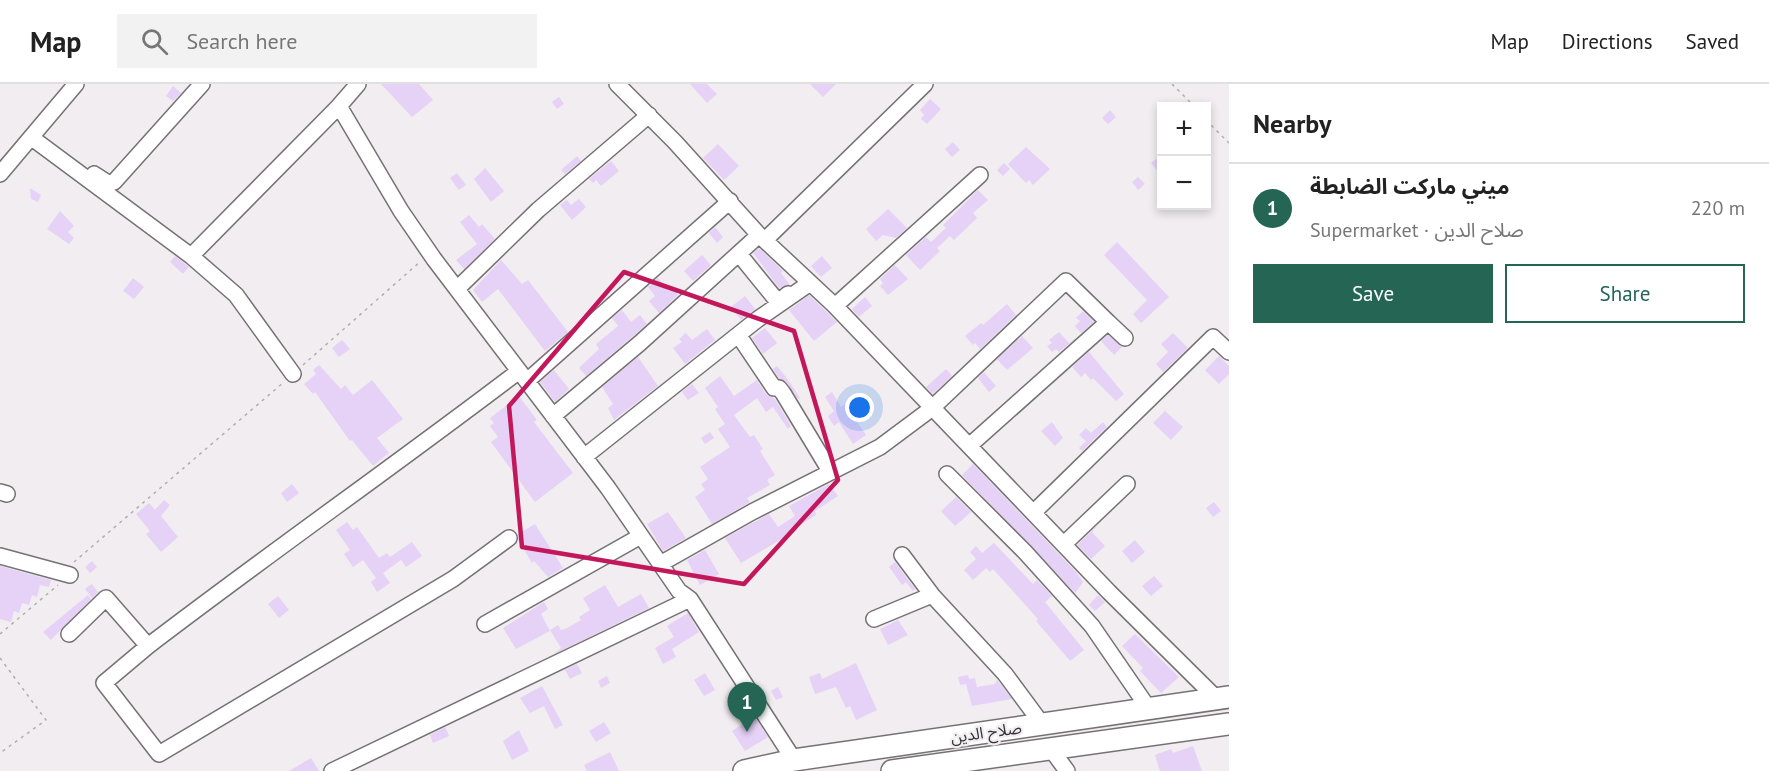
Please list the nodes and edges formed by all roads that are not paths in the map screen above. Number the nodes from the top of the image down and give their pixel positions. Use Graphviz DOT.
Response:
graph roads {
  1 [pos="76,84"];
  2 [pos="202,84"];
  3 [pos="358,84"];
  4 [pos="617,84"];
  5 [pos="925,84"];
  6 [pos="339,106"];
  7 [pos="648,115"];
  8 [pos="33,138"];
  9 [pos="0,174"];
  10 [pos="980,175"];
  11 [pos="730,201"];
  12 [pos="762,237"];
  13 [pos="739,254"];
  14 [pos="191,256"];
  15 [pos="808,281"];
  16 [pos="458,288"];
  17 [pos="835,306"];
  18 [pos="1108,322"];
  19 [pos="739,336"];
  20 [pos="1125,338"];
  21 [pos="1229,352"];
  22 [pos="292,374"];
  23 [pos="523,376"];
  24 [pos="931,409"];
  25 [pos="553,416"];
  26 [pos="969,446"];
  27 [pos="584,457"];
  28 [pos="830,471"];
  29 [pos="947,474"];
  30 [pos="1127,484"];
  31 [pos="1034,512"];
  32 [pos="639,537"];
  33 [pos="509,538"];
  34 [pos="1064,544"];
  35 [pos="902,555"];
  36 [pos="0,556"];
  37 [pos="660,564"];
  38 [pos="70,575"];
  39 [pos="932,595"];
  40 [pos="690,599"];
  41 [pos="874,619"];
  42 [pos="485,624"];
  43 [pos="69,634"];
  44 [pos="148,646"];
  45 [pos="1223,698"];
  46 [pos="1149,709"];
  47 [pos="1042,724"];
  48 [pos="1229,724"];
  49 [pos="1051,749"];
  50 [pos="794,760"];
  51 [pos="332,771"];
  52 [pos="744,771"];
  53 [pos="892,771"];
  54 [pos="1067,771"];
  1 -- 8 [label="street"];
  2 -- 8 [label="street"];
  3 -- 6 [label="street"];
  4 -- 7 [label="street"];
  5 -- 12 [label="street"];
  6 -- 14 [label="street"];
  6 -- 16 [label="street"];
  7 -- 11 [label="street"];
  7 -- 16 [label="street"];
  8 -- 9 [label="street"];
  8 -- 14 [label="street"];
  10 -- 17 [label="street"];
  11 -- 12 [label="street"];
  11 -- 23 [label="street"];
  12 -- 13 [label="street"];
  12 -- 15 [label="street"];
  13 -- 15 [label="street"];
  13 -- 25 [label="street"];
  14 -- 22 [label="street"];
  15 -- 17 [label="street"];
  15 -- 19 [label="street"];
  16 -- 23 [label="street"];
  17 -- 24 [label="street"];
  18 -- 20 [label="street"];
  18 -- 24 [label="street"];
  18 -- 26 [label="street"];
  19 -- 27 [label="street"];
  19 -- 28 [label="street"];
  21 -- 31 [label="street"];
  23 -- 25 [label="street"];
  23 -- 44 [label="street"];
  24 -- 26 [label="street"];
  24 -- 28 [label="street"];
  25 -- 27 [label="street"];
  26 -- 31 [label="street"];
  27 -- 32 [label="street"];
  28 -- 37 [label="street"];
  29 -- 46 [label="street"];
  30 -- 34 [label="street"];
  31 -- 34 [label="street"];
  32 -- 37 [label="street"];
  32 -- 42 [label="street"];
  33 -- 44 [label="street"];
  34 -- 45 [label="street"];
  35 -- 39 [label="street"];
  36 -- 38 [label="street"];
  37 -- 40 [label="street"];
  39 -- 41 [label="street"];
  39 -- 47 [label="street"];
  40 -- 50 [label="street"];
  40 -- 51 [label="street"];
  43 -- 44 [label="street"];
  45 -- 46 [label="highway, صلاح الدين"];
  46 -- 47 [label="highway, صلاح الدين"];
  47 -- 50 [label="highway, صلاح الدين"];
  48 -- 49 [label="highway, صلاح الدين"];
  49 -- 53 [label="highway, صلاح الدين"];
  49 -- 54 [label="street"];
  50 -- 52 [label="highway, صلاح الدين"];
}
